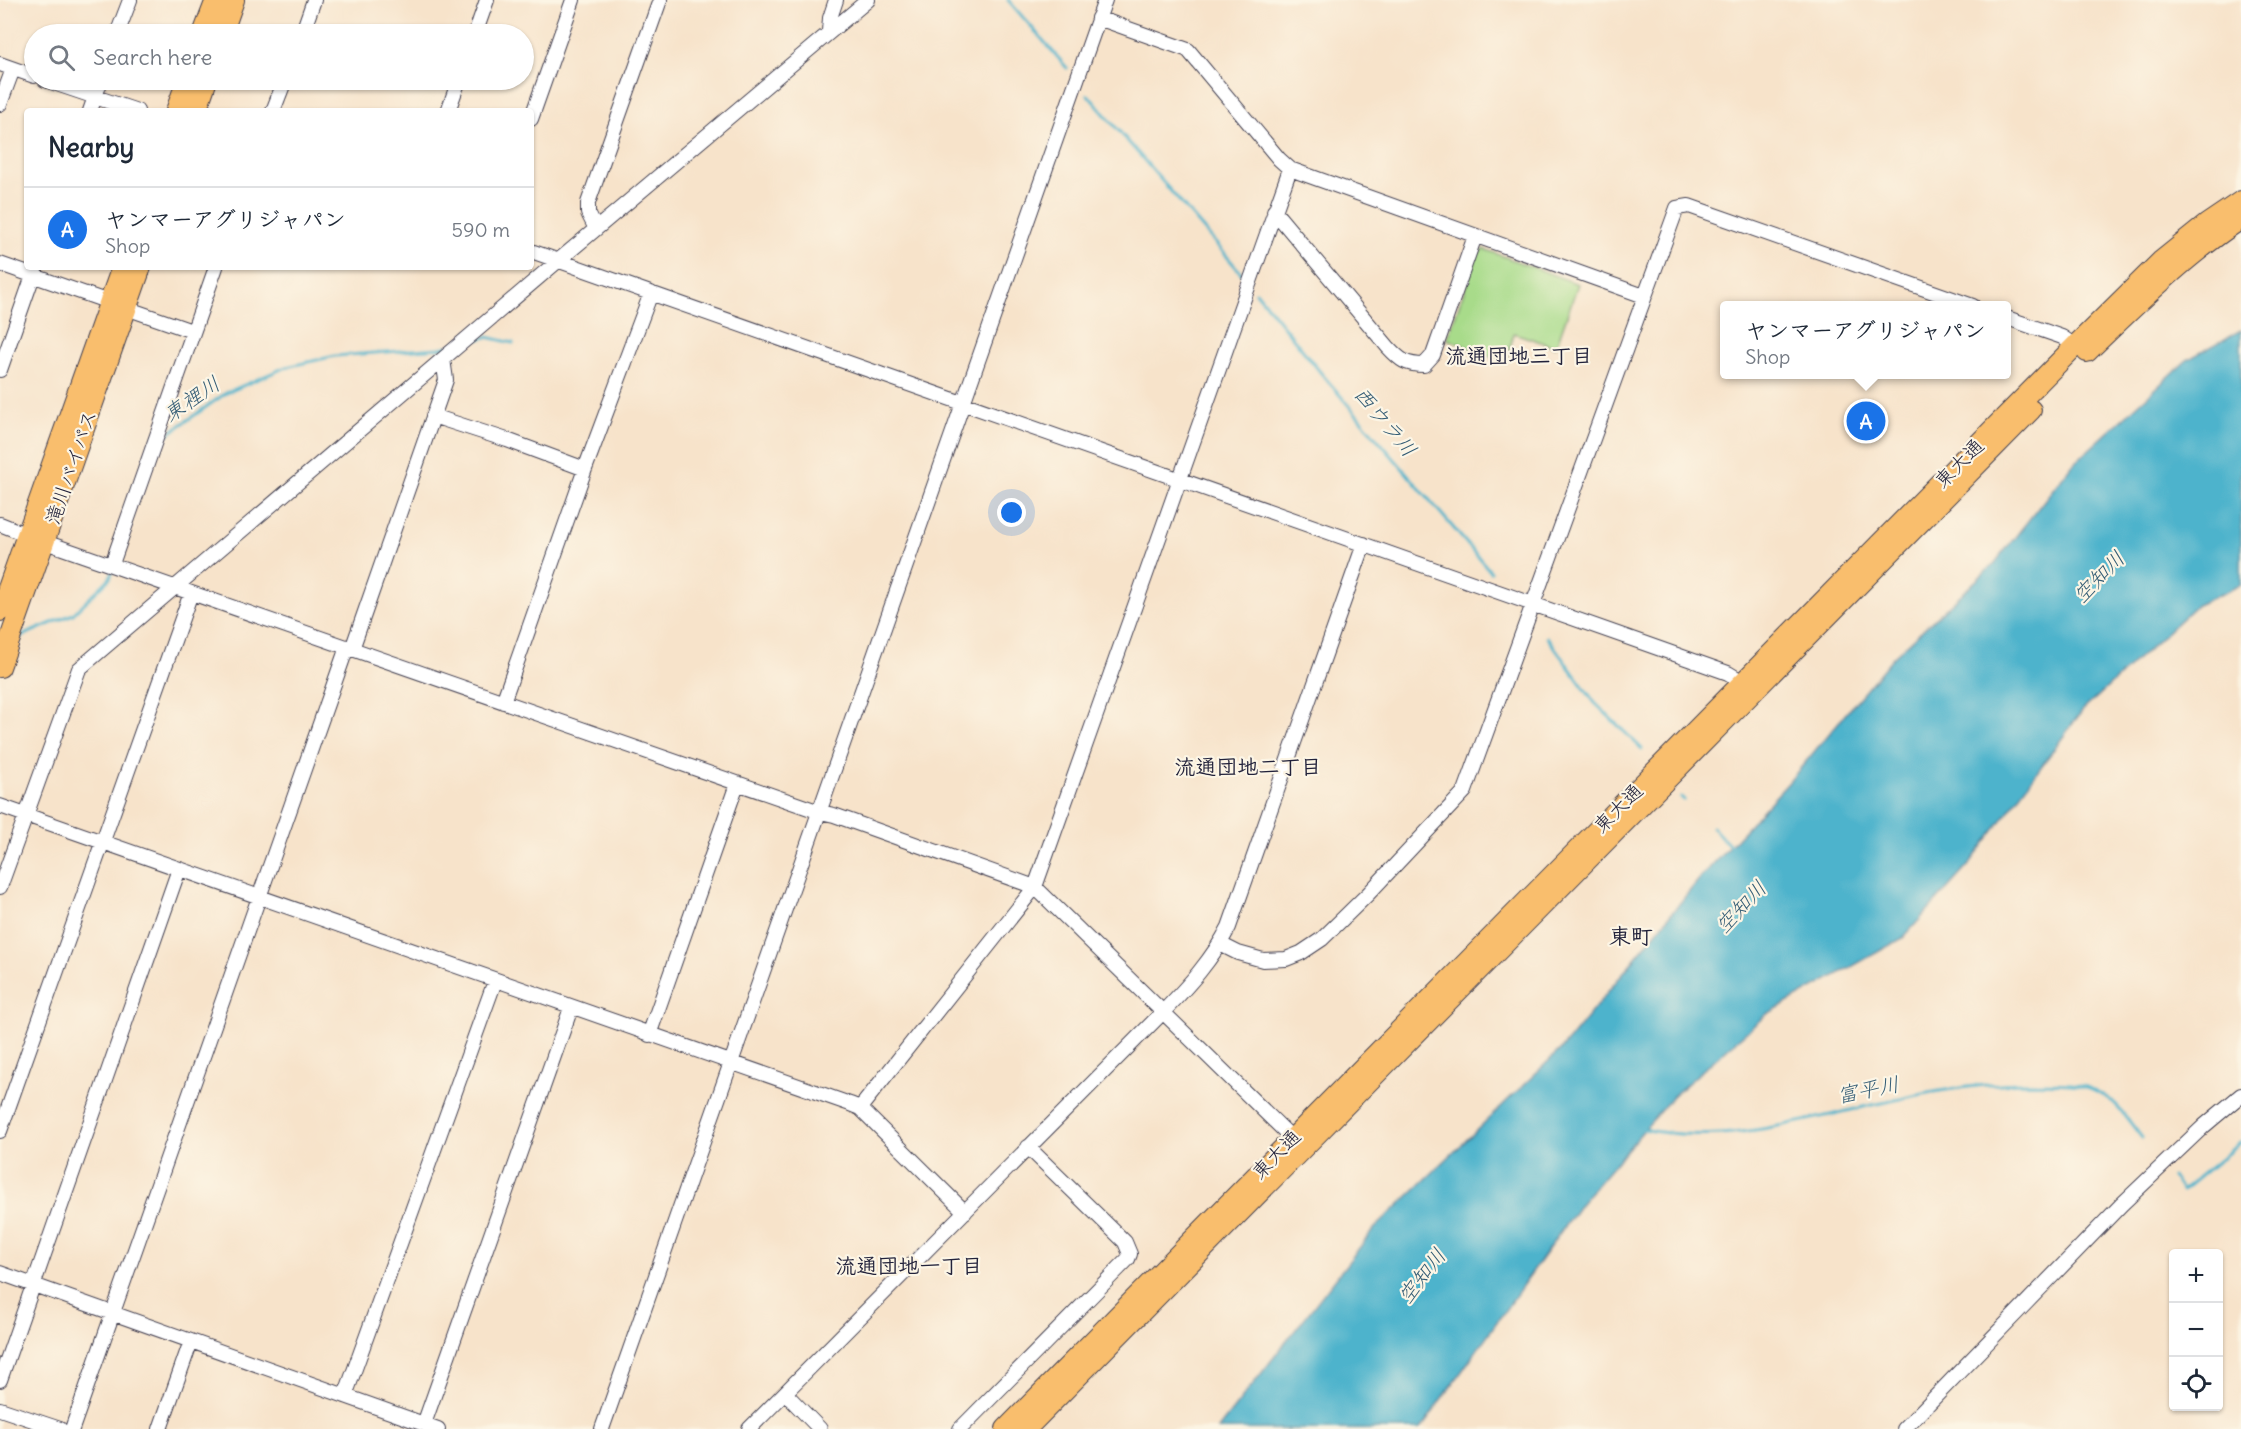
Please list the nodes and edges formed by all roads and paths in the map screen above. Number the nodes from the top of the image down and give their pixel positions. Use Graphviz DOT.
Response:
graph roads {
  1 [pos="130,0"];
  2 [pos="216,0"];
  3 [pos="234,0"];
  4 [pos="314,0"];
  5 [pos="487,0"];
  6 [pos="573,0"];
  7 [pos="660,0"];
  8 [pos="836,0"];
  9 [pos="868,0"];
  10 [pos="1105,0"];
  11 [pos="1098,18"];
  12 [pos="121,24"];
  13 [pos="207,24"];
  14 [pos="226,24"];
  15 [pos="306,24"];
  16 [pos="479,24"];
  17 [pos="830,32"];
  18 [pos="6,67"];
  19 [pos="24,73"];
  20 [pos="74,90"];
  21 [pos="97,90"];
  22 [pos="183,90"];
  23 [pos="203,90"];
  24 [pos="281,90"];
  25 [pos="455,90"];
  26 [pos="95,97"];
  27 [pos="0,104"];
  28 [pos="91,108"];
  29 [pos="128,108"];
  30 [pos="177,108"];
  31 [pos="197,108"];
  32 [pos="274,108"];
  33 [pos="449,108"];
  34 [pos="534,110"];
  35 [pos="1290,170"];
  36 [pos="2241,201"];
  37 [pos="1274,211"];
  38 [pos="2241,219"];
  39 [pos="596,229"];
  40 [pos="1475,236"];
  41 [pos="534,252"];
  42 [pos="559,260"];
  43 [pos="0,264"];
  44 [pos="24,269"];
  45 [pos="122,270"];
  46 [pos="139,270"];
  47 [pos="215,270"];
  48 [pos="35,271"];
  49 [pos="651,293"];
  50 [pos="1644,296"];
  51 [pos="1958,301"];
  52 [pos="118,305"];
  53 [pos="2011,319"];
  54 [pos="192,331"];
  55 [pos="2081,349"];
  56 [pos="443,359"];
  57 [pos="0,370"];
  58 [pos="964,403"];
  59 [pos="433,416"];
  60 [pos="585,469"];
  61 [pos="1180,479"];
  62 [pos="0,524"];
  63 [pos="27,533"];
  64 [pos="45,542"];
  65 [pos="1364,544"];
  66 [pos="112,564"];
  67 [pos="176,587"];
  68 [pos="191,593"];
  69 [pos="1534,604"];
  70 [pos="0,611"];
  71 [pos="350,648"];
  72 [pos="0,667"];
  73 [pos="1749,686"];
  74 [pos="503,702"];
  75 [pos="737,784"];
  76 [pos="0,806"];
  77 [pos="820,812"];
  78 [pos="25,815"];
  79 [pos="102,843"];
  80 [pos="179,869"];
  81 [pos="0,886"];
  82 [pos="1035,887"];
  83 [pos="258,897"];
  84 [pos="1220,944"];
  85 [pos="495,981"];
  86 [pos="571,1008"];
  87 [pos="1163,1012"];
  88 [pos="649,1035"];
  89 [pos="731,1063"];
  90 [pos="2241,1095"];
  91 [pos="860,1108"];
  92 [pos="0,1131"];
  93 [pos="1297,1144"];
  94 [pos="1028,1147"];
  95 [pos="965,1212"];
  96 [pos="0,1274"];
  97 [pos="34,1286"];
  98 [pos="112,1314"];
  99 [pos="191,1341"];
  100 [pos="0,1380"];
  101 [pos="785,1393"];
  102 [pos="345,1396"];
  103 [pos="0,1409"];
  104 [pos="431,1427"];
  105 [pos="60,1429"];
  106 [pos="72,1429"];
  107 [pos="160,1429"];
  108 [pos="602,1429"];
  109 [pos="749,1429"];
  110 [pos="820,1429"];
  111 [pos="960,1429"];
  112 [pos="1006,1429"];
  113 [pos="1026,1429"];
  114 [pos="1904,1429"];
  1 -- 12 [label="street"];
  2 -- 13 [label="highway"];
  3 -- 14 [label="highway"];
  4 -- 15 [label="street"];
  5 -- 16 [label="street"];
  6 -- 34 [label="street"];
  7 -- 39 [label="street"];
  8 -- 17 [label="street"];
  9 -- 17 [label="street"];
  10 -- 11 [label="street"];
  11 -- 35 [label="street"];
  11 -- 58 [label="street"];
  17 -- 39 [label="street"];
  18 -- 19 [label="street"];
  18 -- 27 [label="street"];
  20 -- 26 [label="street"];
  21 -- 26 [label="street"];
  22 -- 30 [label="highway"];
  23 -- 31 [label="highway"];
  24 -- 32 [label="street"];
  25 -- 33 [label="street"];
  26 -- 28 [label="street"];
  26 -- 29 [label="street"];
  35 -- 37 [label="street"];
  35 -- 40 [label="street"];
  36 -- 55 [label="highway, 東大通"];
  37 -- 40 [label="street"];
  37 -- 61 [label="street"];
  38 -- 55 [label="highway, 東大通"];
  39 -- 42 [label="street"];
  40 -- 50 [label="street"];
  41 -- 42 [label="street"];
  42 -- 49 [label="street"];
  42 -- 56 [label="street"];
  43 -- 44 [label="street"];
  45 -- 52 [label="highway, 滝川バイパス"];
  46 -- 52 [label="highway, 滝川バイパス"];
  47 -- 54 [label="street"];
  48 -- 52 [label="street"];
  48 -- 57 [label="street"];
  49 -- 58 [label="street"];
  49 -- 60 [label="street"];
  50 -- 51 [label="street"];
  50 -- 69 [label="street"];
  52 -- 54 [label="street"];
  52 -- 63 [label="highway, 滝川バイパス"];
  52 -- 64 [label="highway, 滝川バイパス"];
  53 -- 55 [label="street"];
  54 -- 66 [label="street"];
  55 -- 73 [label="highway, 東大通"];
  56 -- 59 [label="street"];
  56 -- 67 [label="street"];
  58 -- 61 [label="street"];
  58 -- 77 [label="street"];
  59 -- 60 [label="street"];
  59 -- 71 [label="street"];
  60 -- 74 [label="street"];
  61 -- 65 [label="street"];
  61 -- 82 [label="street"];
  62 -- 63 [label="street"];
  63 -- 64 [label="street"];
  63 -- 70 [label="highway, 滝川バイパス"];
  64 -- 66 [label="street"];
  64 -- 72 [label="highway, 滝川バイパス"];
  65 -- 69 [label="street"];
  65 -- 84 [label="street"];
  66 -- 67 [label="street"];
  67 -- 68 [label="street"];
  67 -- 78 [label="street"];
  68 -- 71 [label="street"];
  68 -- 79 [label="street"];
  69 -- 73 [label="street"];
  69 -- 84 [label="street"];
  71 -- 74 [label="street"];
  71 -- 83 [label="street"];
  73 -- 93 [label="highway, 東大通"];
  74 -- 75 [label="street"];
  75 -- 77 [label="street"];
  75 -- 88 [label="street"];
  76 -- 78 [label="street"];
  77 -- 82 [label="street"];
  77 -- 89 [label="street"];
  78 -- 79 [label="street"];
  78 -- 81 [label="street"];
  79 -- 80 [label="street"];
  79 -- 92 [label="street"];
  80 -- 83 [label="street"];
  80 -- 97 [label="street"];
  82 -- 87 [label="street"];
  82 -- 91 [label="street"];
  83 -- 85 [label="street"];
  83 -- 98 [label="street"];
  84 -- 87 [label="street"];
  85 -- 86 [label="street"];
  85 -- 102 [label="street"];
  86 -- 88 [label="street"];
  86 -- 104 [label="street"];
  87 -- 93 [label="street"];
  87 -- 94 [label="street"];
  88 -- 89 [label="street"];
  89 -- 91 [label="street"];
  89 -- 108 [label="street"];
  90 -- 114 [label="street"];
  91 -- 95 [label="street"];
  93 -- 112 [label="highway, 東大通"];
  93 -- 113 [label="highway, 東大通"];
  94 -- 95 [label="street"];
  94 -- 111 [label="street"];
  95 -- 101 [label="street"];
  96 -- 97 [label="street"];
  97 -- 98 [label="street"];
  97 -- 100 [label="street"];
  98 -- 99 [label="street"];
  98 -- 106 [label="street"];
  99 -- 102 [label="street"];
  99 -- 107 [label="street"];
  101 -- 109 [label="street"];
  101 -- 110 [label="street"];
  102 -- 104 [label="street"];
  103 -- 105 [label="street"];
}
